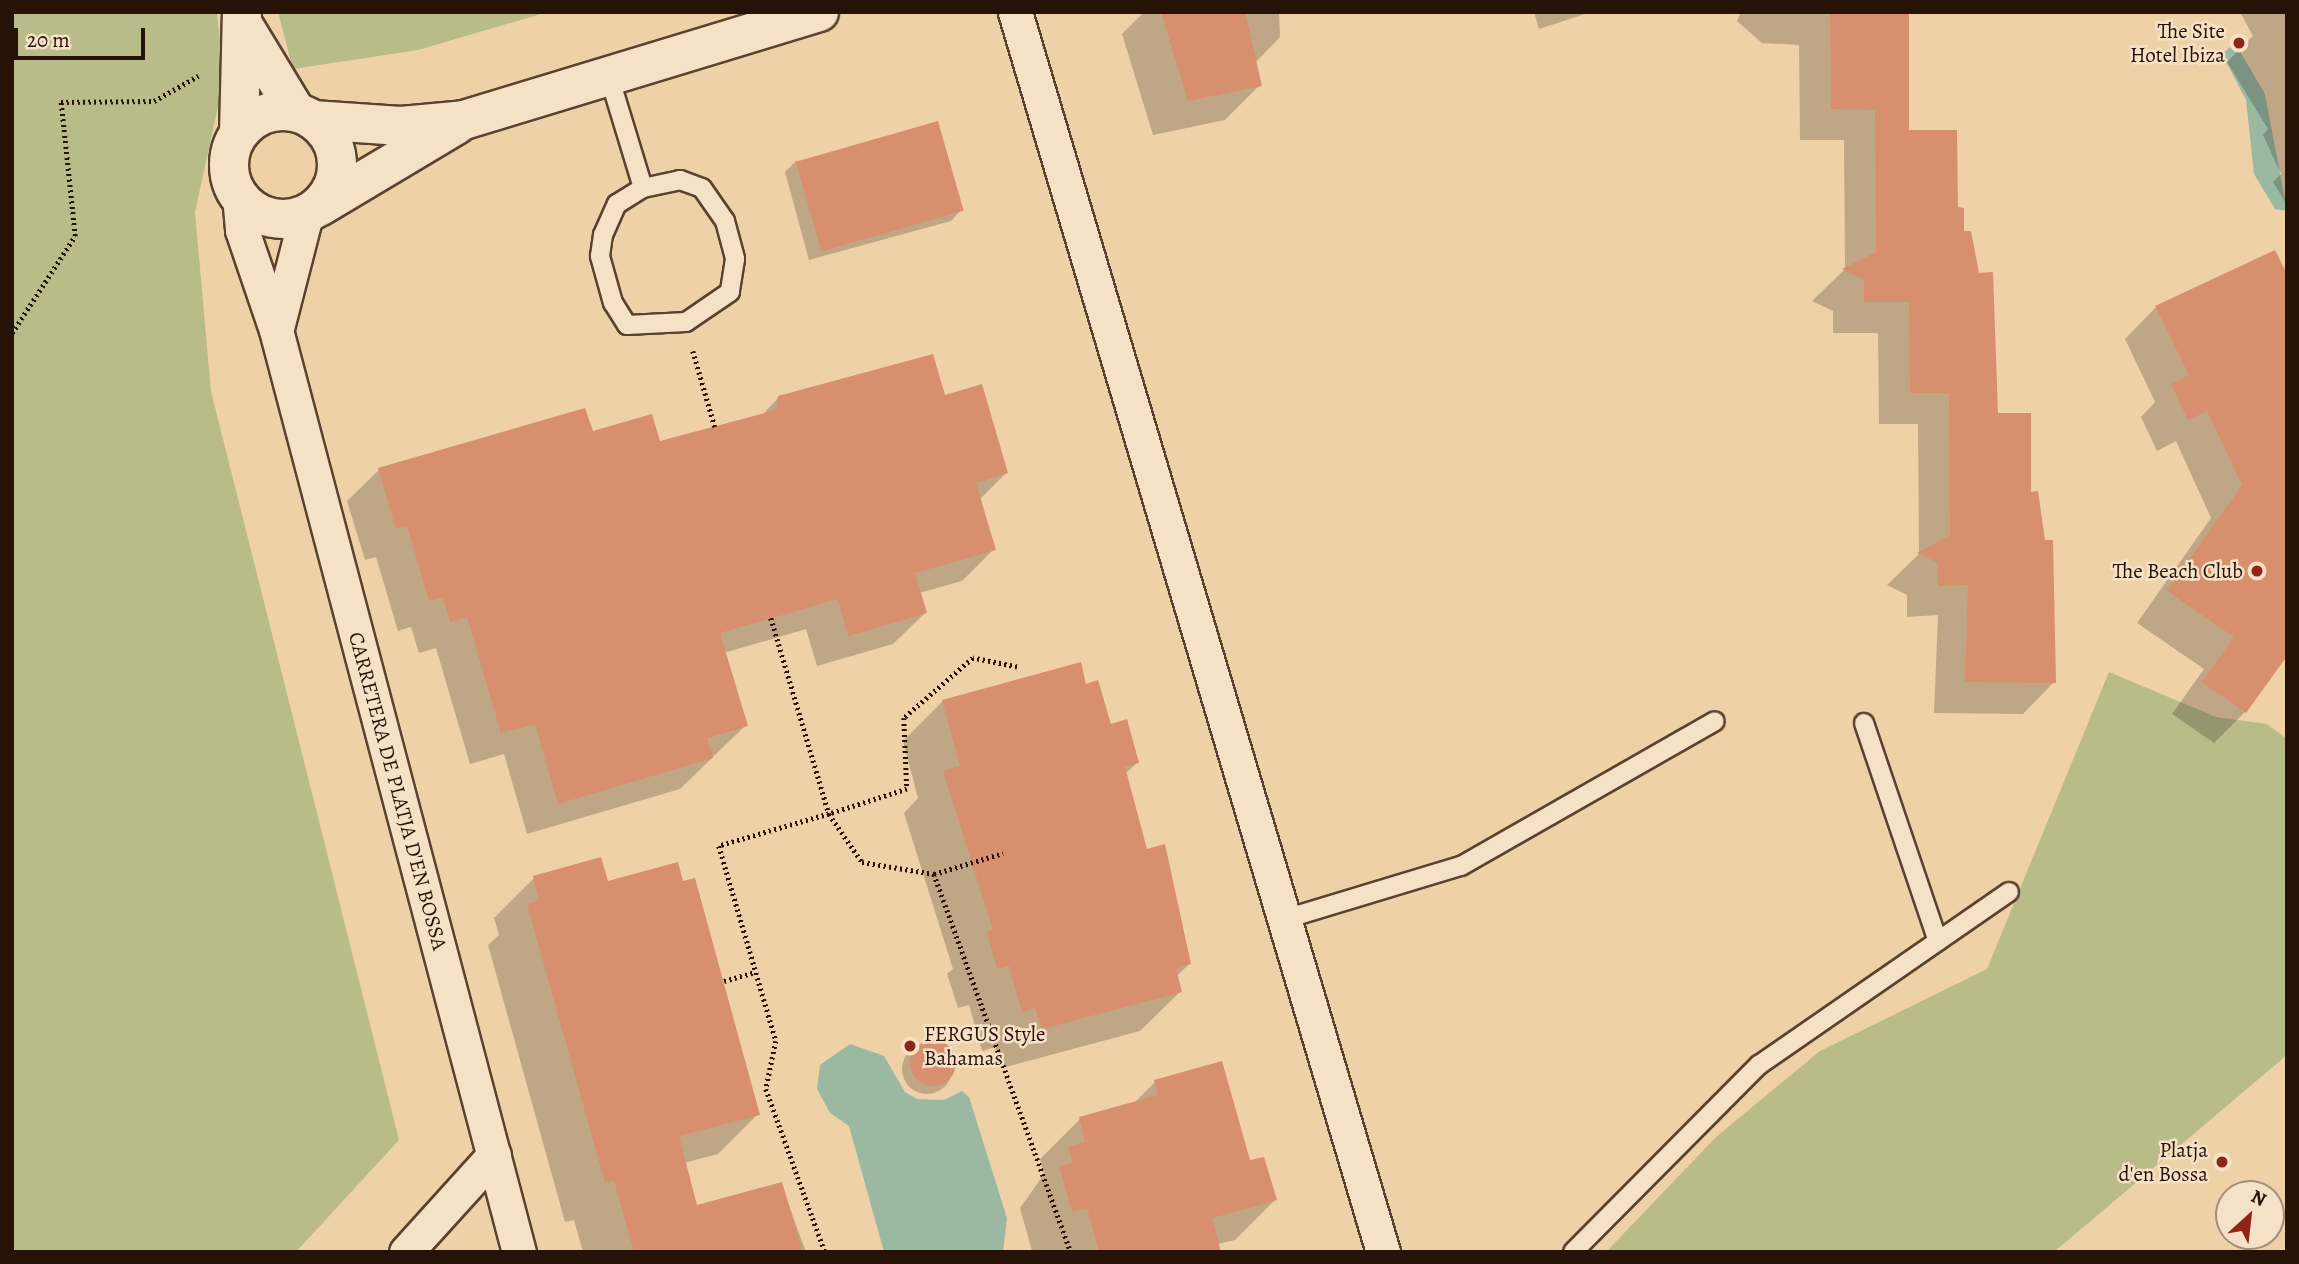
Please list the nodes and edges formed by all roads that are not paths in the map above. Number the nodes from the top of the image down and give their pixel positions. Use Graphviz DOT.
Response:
graph roads {
  1 [pos="819,12"];
  2 [pos="1015,12"];
  3 [pos="242,29"];
  4 [pos="609,76"];
  5 [pos="304,116"];
  6 [pos="464,120"];
  7 [pos="239,133"];
  8 [pos="643,188"];
  9 [pos="239,195"];
  10 [pos="311,212"];
  11 [pos="276,330"];
  12 [pos="1715,720"];
  13 [pos="1864,723"];
  14 [pos="2009,892"];
  15 [pos="1285,919"];
  16 [pos="1938,941"];
  17 [pos="494,1155"];
  18 [pos="406,1252"];
  19 [pos="519,1252"];
  20 [pos="1384,1252"];
  21 [pos="1573,1252"];
  1 -- 4 [label="street"];
  2 -- 15 [label="street"];
  3 -- 5 [label="street"];
  3 -- 7 [label="street"];
  4 -- 6 [label="street"];
  4 -- 8 [label="lane"];
  5 -- 6 [label="street"];
  5 -- 7 [label="street"];
  5 -- 10 [label="street"];
  6 -- 10 [label="street"];
  7 -- 9 [label="street"];
  8 -- 8 [label="lane"];
  9 -- 10 [label="street"];
  9 -- 11 [label="street, CARRETERA DE PLATJA D'EN BOSSA"];
  10 -- 11 [label="street, CARRETERA DE PLATJA D'EN BOSSA"];
  11 -- 17 [label="street, CARRETERA DE PLATJA D'EN BOSSA"];
  12 -- 15 [label="lane"];
  13 -- 16 [label="lane"];
  14 -- 16 [label="lane"];
  15 -- 20 [label="street"];
  16 -- 21 [label="lane"];
  17 -- 18 [label="street"];
  17 -- 19 [label="street, CARRETERA DE PLATJA D'EN BOSSA"];
}
